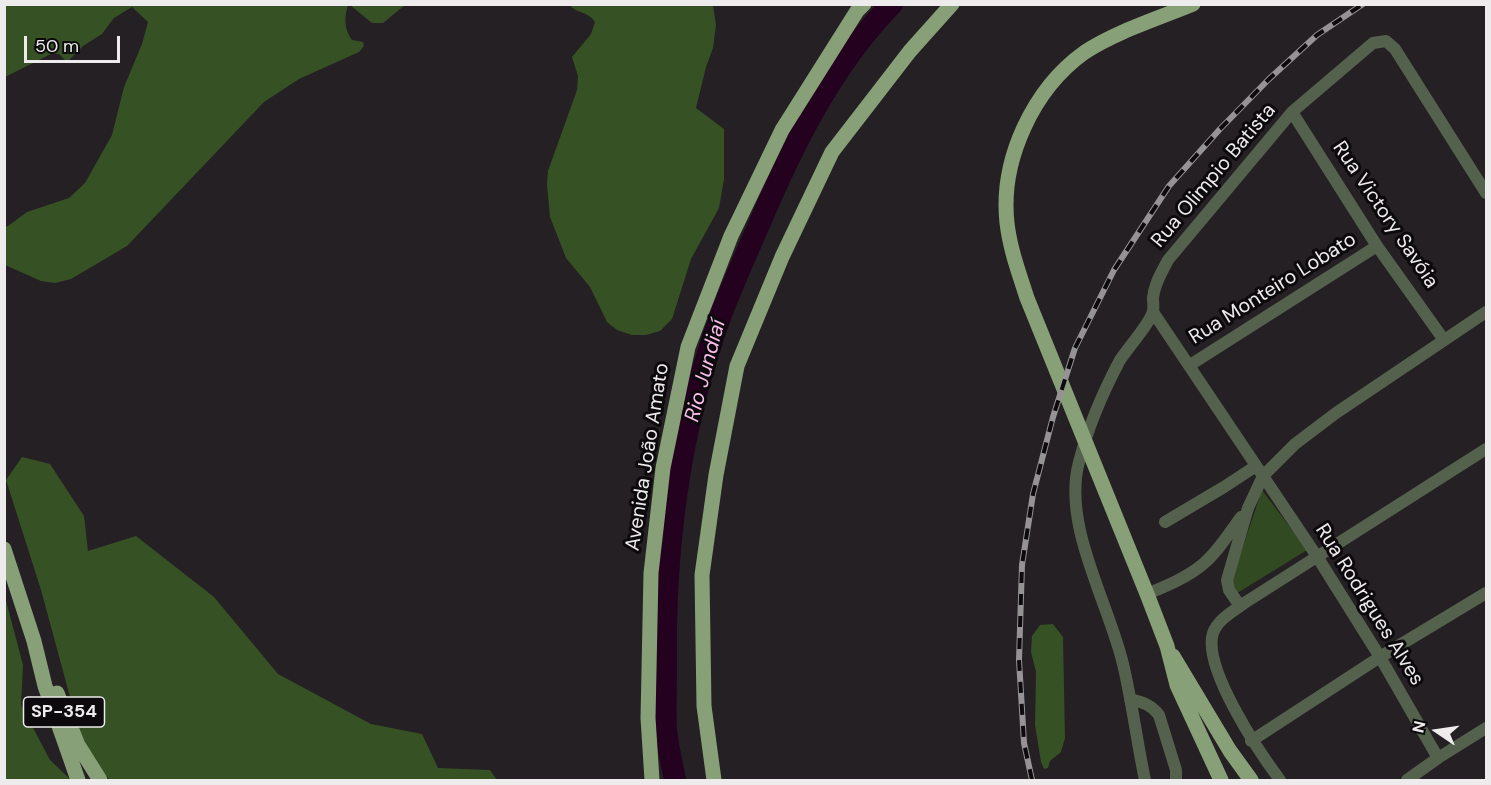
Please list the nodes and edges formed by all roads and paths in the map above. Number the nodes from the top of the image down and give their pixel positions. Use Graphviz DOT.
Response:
graph roads {
  1 [pos="864,4"];
  2 [pos="952,4"];
  3 [pos="1193,4"];
  4 [pos="1292,112"];
  5 [pos="1486,193"];
  6 [pos="1377,246"];
  7 [pos="1154,312"];
  8 [pos="1486,312"];
  9 [pos="1444,340"];
  10 [pos="1190,365"];
  11 [pos="1486,449"];
  12 [pos="1260,471"];
  13 [pos="1248,508"];
  14 [pos="1165,522"];
  15 [pos="4,549"];
  16 [pos="1318,558"];
  17 [pos="1486,593"];
  18 [pos="1147,594"];
  19 [pos="1240,606"];
  20 [pos="34,641"];
  21 [pos="1167,646"];
  22 [pos="1380,657"];
  23 [pos="1130,699"];
  24 [pos="1486,728"];
  25 [pos="1251,741"];
  26 [pos="1438,758"];
  27 [pos="78,780"];
  28 [pos="99,780"];
  29 [pos="652,780"];
  30 [pos="714,780"];
  31 [pos="1145,780"];
  32 [pos="1176,780"];
  33 [pos="1221,780"];
  34 [pos="1251,780"];
  35 [pos="1280,780"];
  36 [pos="1407,780"];
  1 -- 29 [label="main road, Avenida João Amato"];
  2 -- 30 [label="main road"];
  3 -- 18 [label="main road"];
  4 -- 5 [label="street, Rua Olimpio Batista"];
  4 -- 6 [label="street, Rua Victory Savóia"];
  4 -- 7 [label="street, Rua Olimpio Batista"];
  6 -- 9 [label="street, Rua Victory Savóia"];
  6 -- 10 [label="street, Rua Monteiro Lobato"];
  7 -- 10 [label="street, Rua Rodrigues Alves"];
  7 -- 23 [label="street, Rua Olimpio Batista"];
  8 -- 9 [label="street"];
  9 -- 12 [label="street"];
  10 -- 12 [label="street, Rua Rodrigues Alves"];
  11 -- 16 [label="street"];
  12 -- 13 [label="street"];
  12 -- 14 [label="street"];
  12 -- 16 [label="street, Rua Rodrigues Alves"];
  13 -- 18 [label="street"];
  13 -- 19 [label="street"];
  15 -- 20 [label="main road, SP-354"];
  16 -- 19 [label="street"];
  16 -- 22 [label="street, Rua Rodrigues Alves"];
  17 -- 22 [label="street"];
  18 -- 21 [label="main road"];
  19 -- 25 [label="street"];
  20 -- 27 [label="main road, SP-354"];
  20 -- 28 [label="main road, SP-354"];
  21 -- 33 [label="main road"];
  21 -- 34 [label="main road"];
  22 -- 25 [label="street"];
  22 -- 26 [label="street, Rua Rodrigues Alves"];
  23 -- 31 [label="street, Rua Olimpio Batista"];
  23 -- 32 [label="street"];
  24 -- 26 [label="street"];
  25 -- 35 [label="street"];
  26 -- 36 [label="street"];
}
